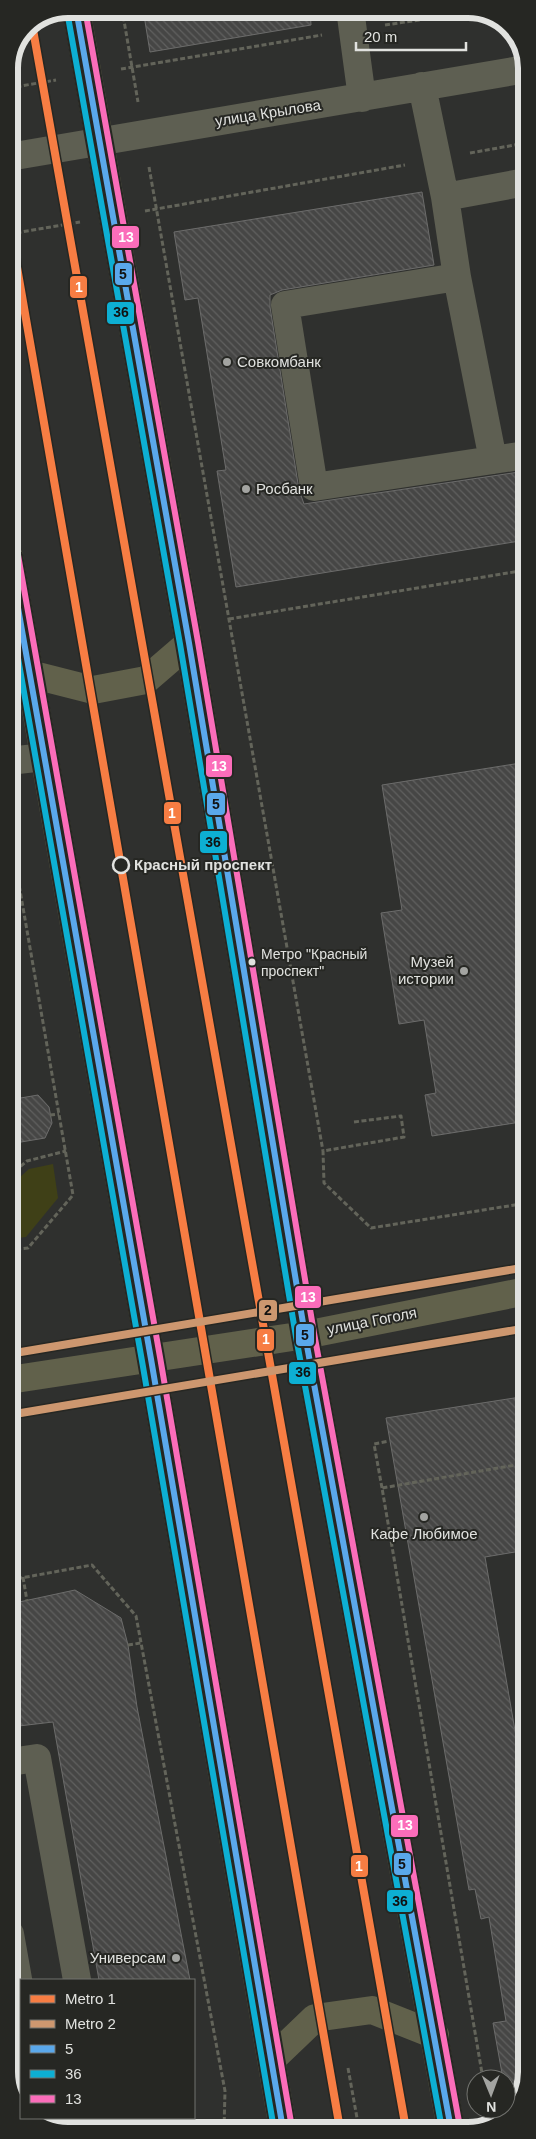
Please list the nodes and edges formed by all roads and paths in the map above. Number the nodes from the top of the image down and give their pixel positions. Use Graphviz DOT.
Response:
graph roads {
  1 [pos="78,18"];
  2 [pos="124,18"];
  3 [pos="380,18"];
  4 [pos="351,20"];
  5 [pos="133,68"];
  6 [pos="518,70"];
  7 [pos="87,74"];
  8 [pos="18,86"];
  9 [pos="422,86"];
  10 [pos="362,98"];
  11 [pos="143,133"];
  12 [pos="99,141"];
  13 [pos="518,144"];
  14 [pos="18,155"];
  15 [pos="437,159"];
  16 [pos="518,183"];
  17 [pos="444,197"];
  18 [pos="156,209"];
  19 [pos="112,217"];
  20 [pos="18,233"];
  21 [pos="457,277"];
  22 [pos="518,456"];
  23 [pos="493,460"];
  24 [pos="518,571"];
  25 [pos="18,607"];
  26 [pos="229,619"];
  27 [pos="189,643"];
  28 [pos="30,674"];
  29 [pos="44,757"];
  30 [pos="18,760"];
  31 [pos="18,879"];
  32 [pos="59,1114"];
  33 [pos="50,1115"];
  34 [pos="354,1122"];
  35 [pos="66,1151"];
  36 [pos="323,1151"];
  37 [pos="18,1168"];
  38 [pos="518,1204"];
  39 [pos="18,1249"];
  40 [pos="518,1293"];
  41 [pos="305,1335"];
  42 [pos="151,1359"];
  43 [pos="18,1379"];
  44 [pos="389,1441"];
  45 [pos="518,1464"];
  46 [pos="382,1488"];
  47 [pos="23,1577"];
  48 [pos="18,1578"];
  49 [pos="27,1601"];
  50 [pos="141,1643"];
  51 [pos="128,1644"];
  52 [pos="18,1761"];
  53 [pos="77,1979"];
  54 [pos="435,2035"];
  55 [pos="272,2059"];
  56 [pos="348,2068"];
  57 [pos="481,2069"];
  58 [pos="224,2121"];
  59 [pos="282,2122"];
  60 [pos="358,2122"];
  61 [pos="451,2122"];
  1 -- 7 [label="main road"];
  2 -- 5 [label="path"];
  3 -- 4 [label="path"];
  4 -- 5 [label="path"];
  4 -- 10 [label="street"];
  5 -- 7 [label="path"];
  5 -- 11 [label="path"];
  6 -- 9 [label="street, улица Крылова"];
  7 -- 8 [label="path"];
  7 -- 12 [label="main road"];
  9 -- 10 [label="street, улица Крылова"];
  9 -- 15 [label="street"];
  10 -- 11 [label="street, улица Крылова"];
  11 -- 12 [label="street, улица Крылова"];
  11 -- 18 [label="path"];
  12 -- 14 [label="street, улица Крылова"];
  12 -- 19 [label="main road"];
  13 -- 15 [label="path"];
  15 -- 17 [label="street"];
  15 -- 18 [label="path"];
  16 -- 17 [label="street"];
  17 -- 21 [label="street"];
  18 -- 19 [label="path"];
  18 -- 26 [label="path"];
  19 -- 20 [label="path"];
  19 -- 27 [label="main road"];
  21 -- 23 [label="street"];
  21 -- 23 [label="street"];
  22 -- 23 [label="street"];
  24 -- 26 [label="path"];
  25 -- 28 [label="main road"];
  26 -- 36 [label="path"];
  27 -- 28 [label="main road"];
  27 -- 41 [label="main road"];
  28 -- 29 [label="main road"];
  29 -- 30 [label="street"];
  29 -- 42 [label="main road"];
  31 -- 32 [label="path"];
  32 -- 33 [label="path"];
  32 -- 35 [label="path"];
  34 -- 36 [label="path"];
  35 -- 37 [label="path"];
  35 -- 39 [label="path"];
  36 -- 38 [label="path"];
  40 -- 41 [label="main road, улица Гоголя"];
  41 -- 42 [label="main road, улица Гоголя"];
  41 -- 54 [label="main road"];
  42 -- 43 [label="main road, улица Гоголя"];
  42 -- 55 [label="main road"];
  44 -- 46 [label="path"];
  45 -- 46 [label="path"];
  46 -- 57 [label="path"];
  47 -- 48 [label="path"];
  47 -- 49 [label="path"];
  47 -- 50 [label="path"];
  50 -- 51 [label="path"];
  50 -- 58 [label="path"];
  52 -- 53 [label="street"];
  54 -- 55 [label="main road"];
  54 -- 61 [label="main road"];
  55 -- 59 [label="main road"];
  56 -- 60 [label="path"];
}
